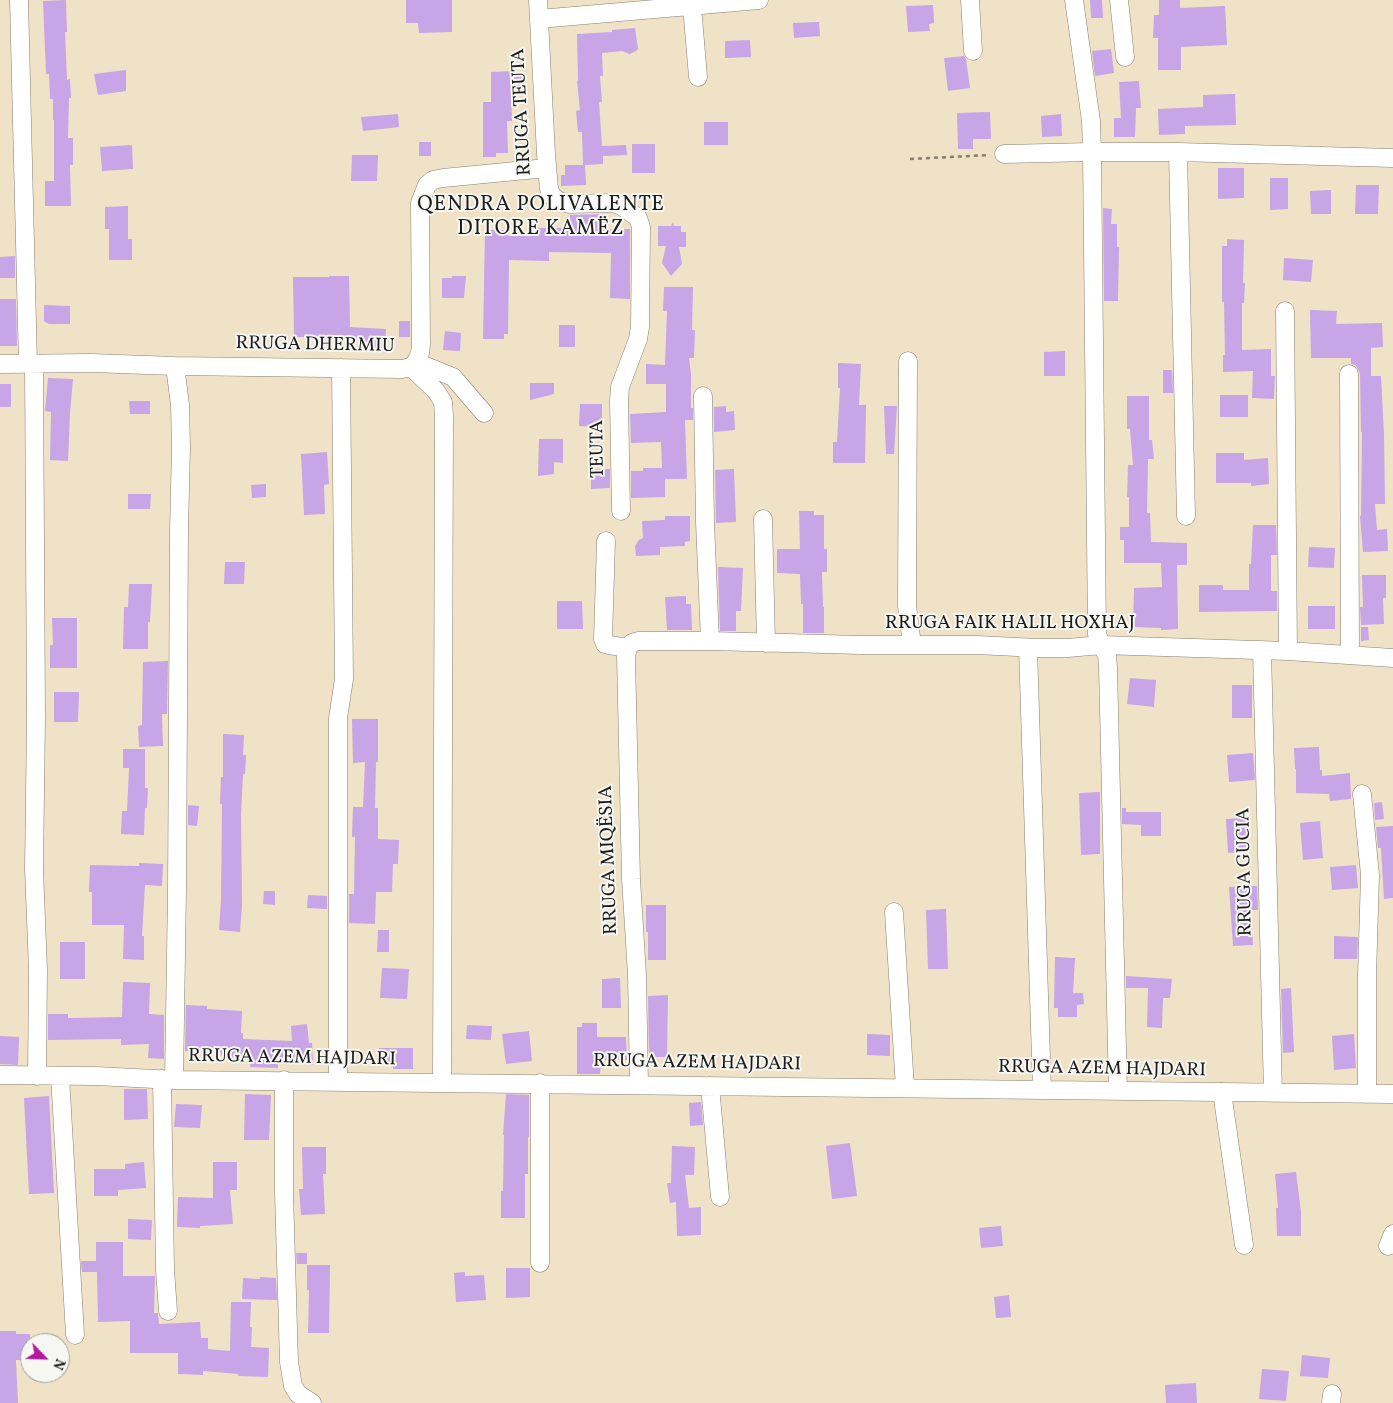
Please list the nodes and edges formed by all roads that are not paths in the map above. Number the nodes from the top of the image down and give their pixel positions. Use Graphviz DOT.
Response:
graph roads {
  1 [pos="19,0"];
  2 [pos="538,0"];
  3 [pos="759,0"];
  4 [pos="970,0"];
  5 [pos="1074,0"];
  6 [pos="1119,0"];
  7 [pos="692,6"];
  8 [pos="539,19"];
  9 [pos="973,51"];
  10 [pos="1125,57"];
  11 [pos="698,77"];
  12 [pos="1092,152"];
  13 [pos="1178,152"];
  14 [pos="1004,154"];
  15 [pos="1393,158"];
  16 [pos="547,168"];
  17 [pos="1285,311"];
  18 [pos="908,361"];
  19 [pos="0,364"];
  20 [pos="30,364"];
  21 [pos="413,365"];
  22 [pos="175,366"];
  23 [pos="341,368"];
  24 [pos="1349,374"];
  25 [pos="620,386"];
  26 [pos="703,396"];
  27 [pos="484,413"];
  28 [pos="621,511"];
  29 [pos="1186,516"];
  30 [pos="763,519"];
  31 [pos="606,540"];
  32 [pos="710,641"];
  33 [pos="766,643"];
  34 [pos="633,644"];
  35 [pos="912,645"];
  36 [pos="1101,645"];
  37 [pos="1028,648"];
  38 [pos="1262,650"];
  39 [pos="1288,651"];
  40 [pos="1350,655"];
  41 [pos="1389,655"];
  42 [pos="1362,794"];
  43 [pos="894,912"];
  44 [pos="0,1075"];
  45 [pos="37,1076"];
  46 [pos="60,1076"];
  47 [pos="168,1080"];
  48 [pos="284,1080"];
  49 [pos="338,1081"];
  50 [pos="442,1082"];
  51 [pos="540,1083"];
  52 [pos="639,1085"];
  53 [pos="710,1086"];
  54 [pos="905,1088"];
  55 [pos="1042,1090"];
  56 [pos="1118,1091"];
  57 [pos="1222,1092"];
  58 [pos="1273,1093"];
  59 [pos="1367,1094"];
  60 [pos="1393,1094"];
  61 [pos="720,1196"];
  62 [pos="1244,1245"];
  63 [pos="540,1263"];
  64 [pos="168,1311"];
  65 [pos="75,1335"];
  66 [pos="312,1403"];
  1 -- 20 [label="street"];
  2 -- 8 [label="street, RRUGA TEUTA"];
  3 -- 7 [label="street"];
  4 -- 9 [label="street"];
  5 -- 12 [label="street"];
  6 -- 10 [label="street"];
  7 -- 8 [label="street"];
  7 -- 11 [label="street"];
  8 -- 16 [label="street, RRUGA TEUTA"];
  12 -- 13 [label="street"];
  12 -- 14 [label="street"];
  12 -- 36 [label="street"];
  13 -- 15 [label="street"];
  13 -- 29 [label="street"];
  16 -- 21 [label="street, RRUGA DHERMIU"];
  16 -- 25 [label="street, RRUGA TEUTA"];
  17 -- 39 [label="street"];
  18 -- 35 [label="street"];
  19 -- 20 [label="street, RRUGA DHERMIU"];
  20 -- 22 [label="street, RRUGA DHERMIU"];
  20 -- 45 [label="street"];
  21 -- 23 [label="street, RRUGA DHERMIU"];
  21 -- 27 [label="street"];
  21 -- 50 [label="street"];
  22 -- 23 [label="street, RRUGA DHERMIU"];
  22 -- 47 [label="street"];
  23 -- 49 [label="street"];
  24 -- 40 [label="street"];
  25 -- 28 [label="street, TEUTA"];
  26 -- 32 [label="street"];
  30 -- 33 [label="street"];
  31 -- 34 [label="street, RRUGA FAIK HALIL HOXHAJ"];
  32 -- 33 [label="street, RRUGA FAIK HALIL HOXHAJ"];
  32 -- 34 [label="street, RRUGA FAIK HALIL HOXHAJ"];
  33 -- 35 [label="street, RRUGA FAIK HALIL HOXHAJ"];
  34 -- 52 [label="street, RRUGA MIQËSIA"];
  35 -- 37 [label="street, RRUGA FAIK HALIL HOXHAJ"];
  36 -- 37 [label="street, RRUGA FAIK HALIL HOXHAJ"];
  36 -- 38 [label="street, RRUGA FAIK HALIL HOXHAJ"];
  36 -- 56 [label="street"];
  37 -- 55 [label="street"];
  38 -- 39 [label="street, RRUGA FAIK HALIL HOXHAJ"];
  38 -- 58 [label="street, RRUGA GUCIA"];
  39 -- 40 [label="street, RRUGA FAIK HALIL HOXHAJ"];
  40 -- 41 [label="street, RRUGA FAIK HALIL HOXHAJ"];
  42 -- 59 [label="street"];
  43 -- 54 [label="street"];
  44 -- 45 [label="street, RRUGA AZEM HAJDARI"];
  45 -- 46 [label="street, RRUGA AZEM HAJDARI"];
  46 -- 47 [label="street, RRUGA AZEM HAJDARI"];
  46 -- 65 [label="street"];
  47 -- 48 [label="street, RRUGA AZEM HAJDARI"];
  47 -- 64 [label="street"];
  48 -- 49 [label="street, RRUGA AZEM HAJDARI"];
  48 -- 66 [label="street"];
  49 -- 50 [label="street, RRUGA AZEM HAJDARI"];
  50 -- 51 [label="street, RRUGA AZEM HAJDARI"];
  51 -- 52 [label="street, RRUGA AZEM HAJDARI"];
  51 -- 63 [label="street"];
  52 -- 53 [label="street, RRUGA AZEM HAJDARI"];
  53 -- 54 [label="street, RRUGA AZEM HAJDARI"];
  53 -- 61 [label="street"];
  54 -- 55 [label="street, RRUGA AZEM HAJDARI"];
  55 -- 56 [label="street, RRUGA AZEM HAJDARI"];
  56 -- 57 [label="street, RRUGA AZEM HAJDARI"];
  57 -- 58 [label="street, RRUGA AZEM HAJDARI"];
  57 -- 62 [label="street"];
  58 -- 59 [label="street, RRUGA AZEM HAJDARI"];
  59 -- 60 [label="street, RRUGA AZEM HAJDARI"];
}
